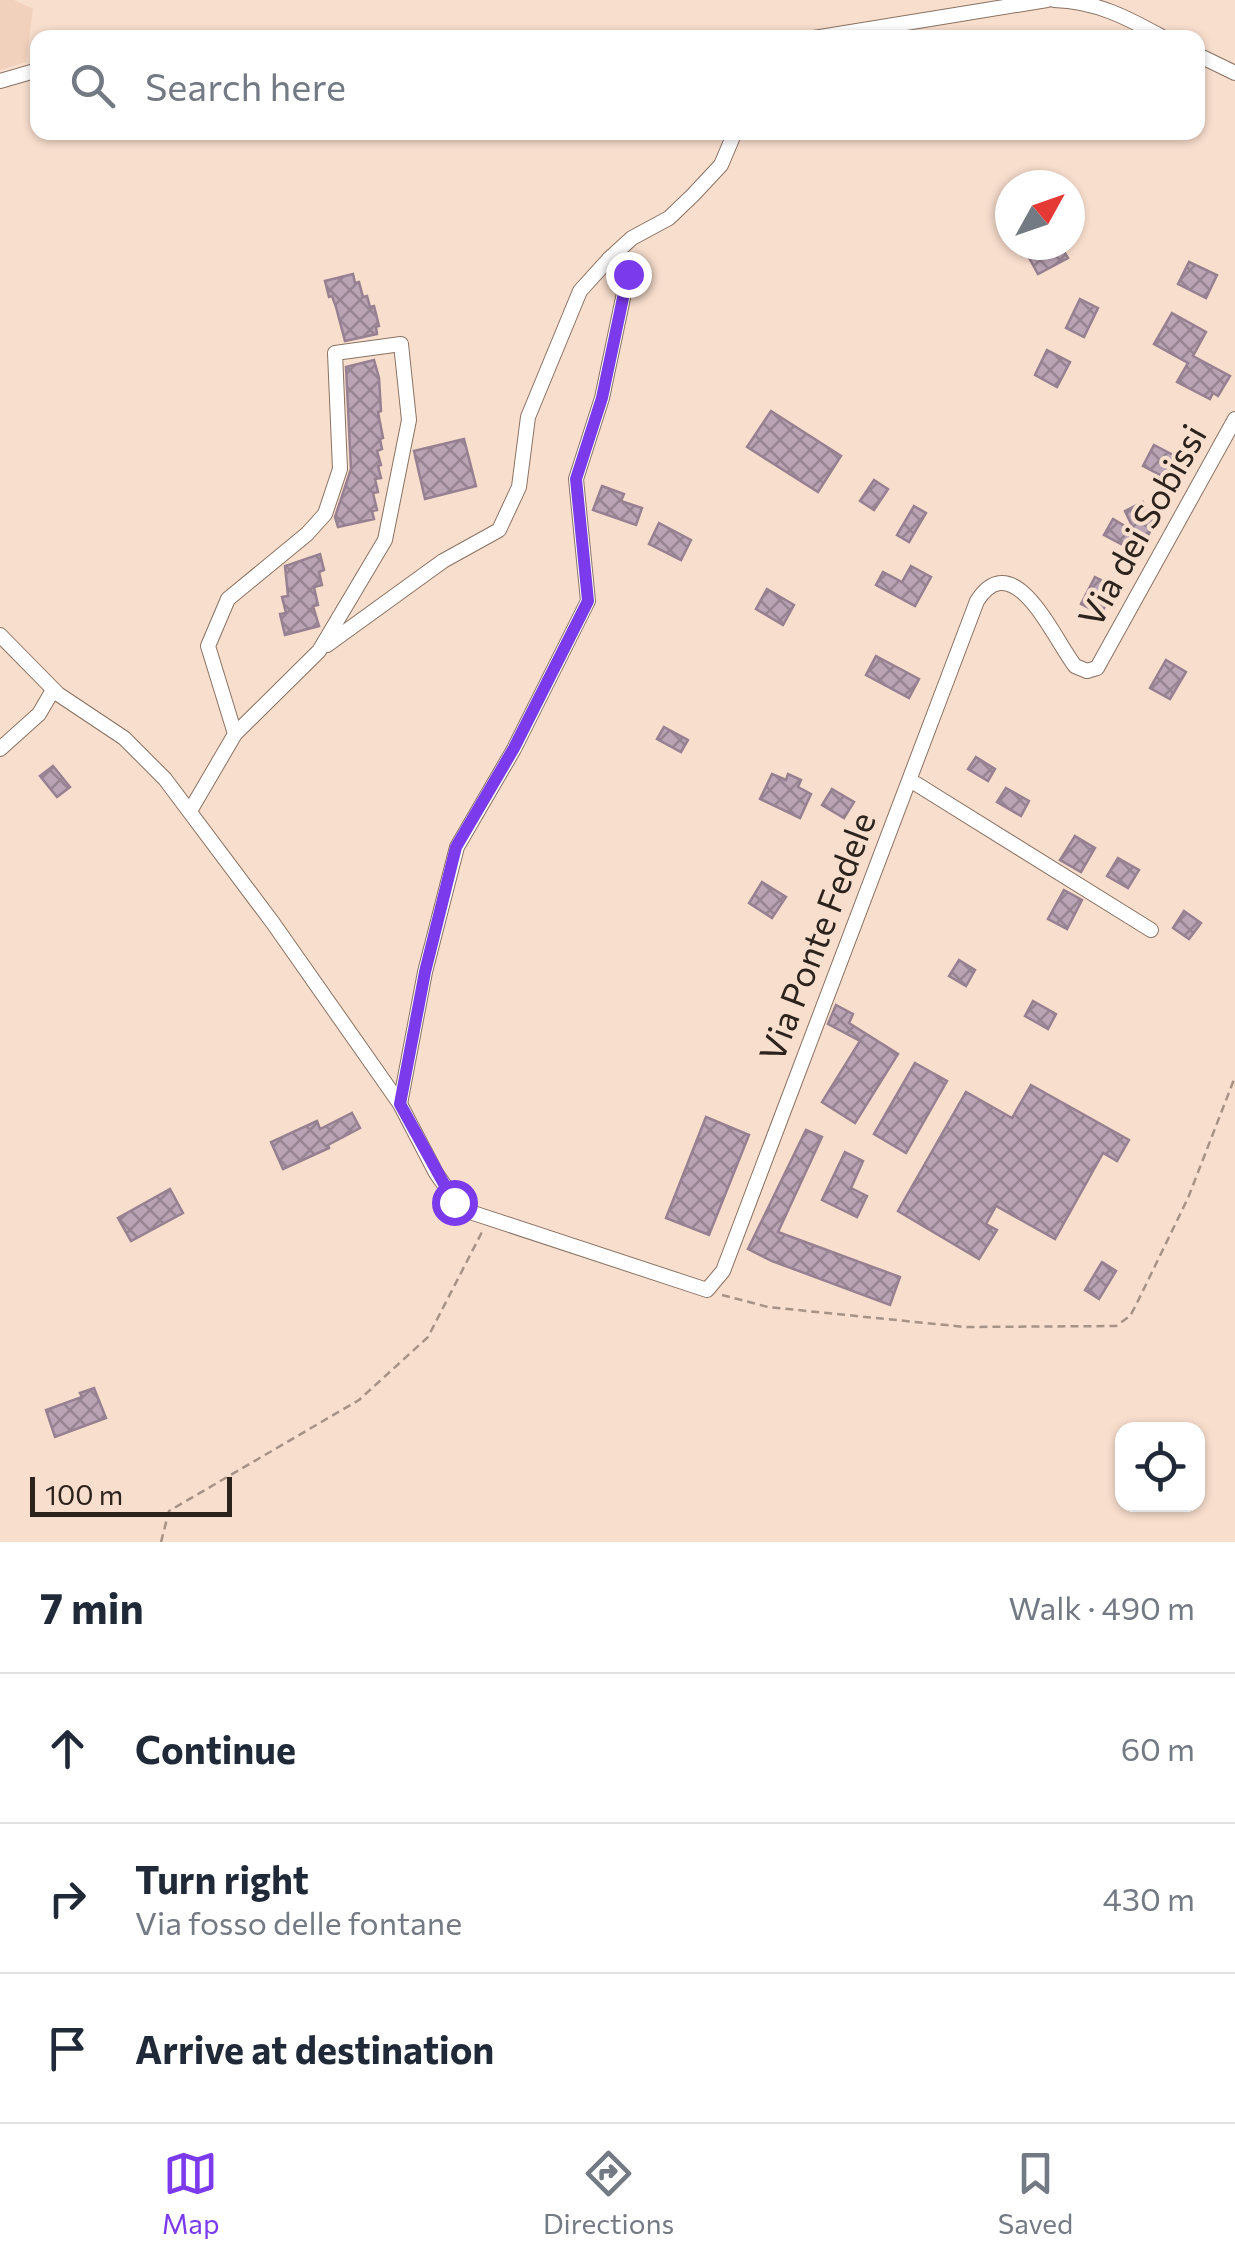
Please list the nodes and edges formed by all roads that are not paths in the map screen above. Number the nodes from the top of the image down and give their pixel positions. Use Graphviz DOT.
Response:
graph roads {
  1 [pos="1050,0"];
  2 [pos="864,30"];
  3 [pos="1149,30"];
  4 [pos="1205,58"];
  5 [pos="30,72"];
  6 [pos="1235,73"];
  7 [pos="0,81"];
  8 [pos="731,140"];
  9 [pos="609,259"];
  10 [pos="1235,419"];
  11 [pos="976,601"];
  12 [pos="0,634"];
  13 [pos="319,651"];
  14 [pos="54,690"];
  15 [pos="235,734"];
  16 [pos="0,750"];
  17 [pos="910,780"];
  18 [pos="190,811"];
  19 [pos="1151,930"];
  20 [pos="400,1104"];
  1 -- 2 [label="street"];
  1 -- 3 [label="street"];
  4 -- 6 [label="street"];
  5 -- 7 [label="street"];
  8 -- 9 [label="street"];
  9 -- 13 [label="street"];
  9 -- 20 [label="street"];
  10 -- 11 [label="street, Via dei Sobissi"];
  11 -- 17 [label="street, Via Ponte Fedele"];
  12 -- 14 [label="street"];
  13 -- 15 [label="street"];
  13 -- 15 [label="street"];
  14 -- 16 [label="street"];
  14 -- 18 [label="street"];
  15 -- 18 [label="street"];
  17 -- 19 [label="street"];
  17 -- 20 [label="street, Via Ponte Fedele"];
  18 -- 20 [label="street"];
}
